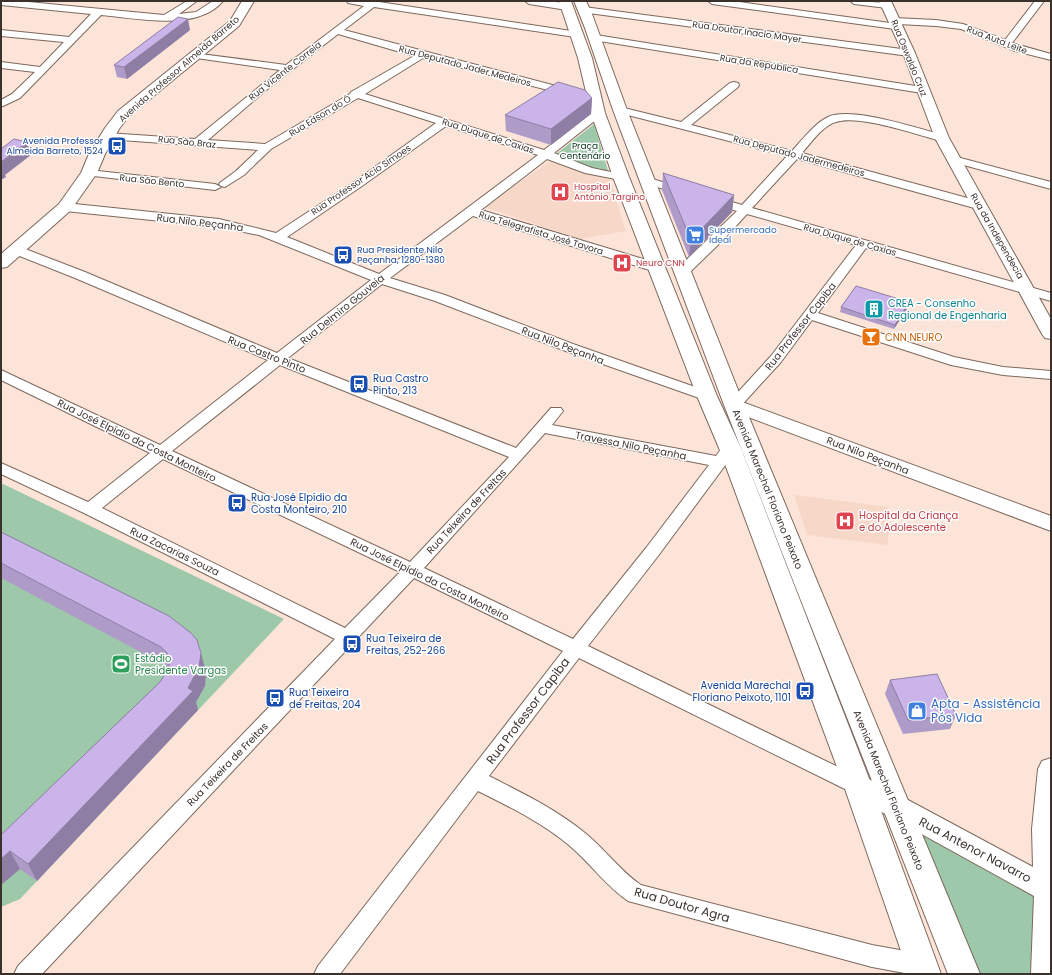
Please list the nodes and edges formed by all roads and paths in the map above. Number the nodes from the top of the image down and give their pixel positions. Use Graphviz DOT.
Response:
graph roads {
  1 [pos="84,1"];
  2 [pos="193,1"];
  3 [pos="219,1"];
  4 [pos="248,1"];
  5 [pos="351,1"];
  6 [pos="529,1"];
  7 [pos="712,1"];
  8 [pos="854,1"];
  9 [pos="1040,1"];
  10 [pos="1,2"];
  11 [pos="374,2"];
  12 [pos="886,3"];
  13 [pos="574,5"];
  14 [pos="74,9"];
  15 [pos="99,11"];
  16 [pos="169,17"];
  17 [pos="894,24"];
  18 [pos="337,31"];
  19 [pos="1,33"];
  20 [pos="575,34"];
  21 [pos="596,38"];
  22 [pos="72,40"];
  23 [pos="1007,44"];
  24 [pos="909,54"];
  25 [pos="196,55"];
  26 [pos="422,55"];
  27 [pos="1051,57"];
  28 [pos="1,65"];
  29 [pos="288,68"];
  30 [pos="42,70"];
  31 [pos="734,85"];
  32 [pos="922,90"];
  33 [pos="356,94"];
  34 [pos="590,101"];
  35 [pos="2,103"];
  36 [pos="620,110"];
  37 [pos="444,122"];
  38 [pos="683,126"];
  39 [pos="107,136"];
  40 [pos="942,138"];
  41 [pos="197,143"];
  42 [pos="267,147"];
  43 [pos="546,154"];
  44 [pos="796,155"];
  45 [pos="953,159"];
  46 [pos="89,173"];
  47 [pos="962,175"];
  48 [pos="620,177"];
  49 [pos="649,181"];
  50 [pos="1030,182"];
  51 [pos="220,185"];
  52 [pos="1051,186"];
  53 [pos="978,205"];
  54 [pos="65,207"];
  55 [pos="745,210"];
  56 [pos="471,211"];
  57 [pos="278,237"];
  58 [pos="864,244"];
  59 [pos="16,250"];
  60 [pos="1,263"];
  61 [pos="658,268"];
  62 [pos="682,272"];
  63 [pos="380,279"];
  64 [pos="1027,290"];
  65 [pos="1051,297"];
  66 [pos="810,315"];
  67 [pos="1051,334"];
  68 [pos="278,359"];
  69 [pos="1,374"];
  70 [pos="1051,375"];
  71 [pos="707,396"];
  72 [pos="734,405"];
  73 [pos="556,411"];
  74 [pos="543,428"];
  75 [pos="160,452"];
  76 [pos="519,455"];
  77 [pos="724,455"];
  78 [pos="1,468"];
  79 [pos="90,509"];
  80 [pos="1051,524"];
  81 [pos="412,570"];
  82 [pos="347,637"];
  83 [pos="575,649"];
  84 [pos="1051,769"];
  85 [pos="476,779"];
  86 [pos="858,786"];
  87 [pos="896,807"];
  88 [pos="1049,890"];
  89 [pos="923,970"];
  90 [pos="26,974"];
  91 [pos="326,974"];
  92 [pos="964,974"];
  93 [pos="1045,974"];
  1 -- 14 [label="street"];
  2 -- 16 [label="street"];
  3 -- 16 [label="street"];
  4 -- 25 [label="main road, Avenida Professor Almeida Barreto"];
  5 -- 11 [label="street"];
  6 -- 13 [label="street, Rua Doutor Inacio Mayer"];
  7 -- 17 [label="street, Rua Auta Leite"];
  8 -- 12 [label="street"];
  9 -- 23 [label="street"];
  10 -- 14 [label="street"];
  11 -- 18 [label="street, Rua Vicente Correia"];
  11 -- 20 [label="street"];
  12 -- 17 [label="street, Rua Oswaldo Cruz"];
  13 -- 20 [label="main road, Avenida Marechal Floriano Peixoto"];
  13 -- 21 [label="main road, Avenida Marechal Floriano Peixoto"];
  13 -- 24 [label="street, Rua Doutor Inacio Mayer"];
  14 -- 15 [label="street"];
  15 -- 16 [label="street"];
  15 -- 22 [label="street"];
  17 -- 23 [label="street, Rua Auta Leite"];
  17 -- 24 [label="street, Rua Oswaldo Cruz"];
  18 -- 26 [label="street, Rua Deputado Jader Medeiros"];
  18 -- 29 [label="street, Rua Vicente Correia"];
  19 -- 22 [label="street"];
  20 -- 34 [label="main road, Avenida Marechal Floriano Peixoto"];
  21 -- 32 [label="street, Rua da República"];
  21 -- 36 [label="main road, Avenida Marechal Floriano Peixoto"];
  22 -- 30 [label="street"];
  23 -- 27 [label="street, Rua Auta Leite"];
  24 -- 32 [label="street, Rua Oswaldo Cruz"];
  25 -- 29 [label="street"];
  25 -- 39 [label="main road, Avenida Professor Almeida Barreto"];
  26 -- 33 [label="street, Rua Edson do Ó"];
  26 -- 34 [label="street, Rua Deputado Jader Medeiros"];
  28 -- 30 [label="street"];
  29 -- 41 [label="street, Rua Vicente Correia"];
  30 -- 35 [label="street"];
  31 -- 38 [label="street"];
  32 -- 40 [label="street, Rua Oswaldo Cruz"];
  33 -- 37 [label="street, Rua Duque de Caxias"];
  33 -- 42 [label="street, Rua Edson do Ó"];
  34 -- 43 [label="street, Rua Delmiro Gouveia"];
  34 -- 48 [label="main road, Avenida Marechal Floriano Peixoto"];
  36 -- 38 [label="street, Rua Deputado Jadermedeiros"];
  36 -- 49 [label="main road, Avenida Marechal Floriano Peixoto"];
  37 -- 43 [label="street, Rua Duque de Caxias"];
  37 -- 57 [label="street, Rua Professor Acio Simoes"];
  38 -- 44 [label="street, Rua Deputado Jadermedeiros"];
  39 -- 41 [label="street, Rua São Braz"];
  39 -- 46 [label="main road, Avenida Professor Almeida Barreto"];
  40 -- 44 [label="street"];
  40 -- 45 [label="street, Rua da Independecia"];
  41 -- 42 [label="street, Rua São Braz"];
  42 -- 51 [label="street, Rua Edson do Ó"];
  43 -- 48 [label="street, Rua Duque de Caxias"];
  43 -- 56 [label="street, Rua Delmiro Gouveia"];
  44 -- 53 [label="street, Rua Deputado Jadermedeiros"];
  44 -- 55 [label="street"];
  45 -- 47 [label="street, Rua da Independecia"];
  45 -- 50 [label="street"];
  46 -- 51 [label="street, Rua São Bento"];
  46 -- 54 [label="main road, Avenida Professor Almeida Barreto"];
  47 -- 50 [label="street"];
  47 -- 53 [label="street, Rua da Independecia"];
  48 -- 61 [label="main road, Avenida Marechal Floriano Peixoto"];
  49 -- 55 [label="street, Rua Duque de Caxias"];
  49 -- 62 [label="main road, Avenida Marechal Floriano Peixoto"];
  50 -- 52 [label="street"];
  53 -- 64 [label="street, Rua da Independecia"];
  54 -- 57 [label="street, Rua Nilo Peçanha"];
  54 -- 59 [label="main road, Avenida Professor Almeida Barreto"];
  55 -- 58 [label="street, Rua Duque de Caxias"];
  55 -- 62 [label="street"];
  56 -- 61 [label="street, Rua Telegrafista José Tavora"];
  56 -- 63 [label="street, Rua Delmiro Gouveia"];
  57 -- 63 [label="street, Rua Nilo Peçanha"];
  58 -- 64 [label="street, Rua Duque de Caxias"];
  58 -- 66 [label="street, Rua Professor Capiba"];
  59 -- 60 [label="main road, Avenida Professor Almeida Barreto"];
  59 -- 68 [label="street, Rua Castro Pinto"];
  61 -- 71 [label="main road, Avenida Marechal Floriano Peixoto"];
  62 -- 72 [label="main road, Avenida Marechal Floriano Peixoto"];
  63 -- 68 [label="street, Rua Delmiro Gouveia"];
  63 -- 71 [label="street, Rua Nilo Peçanha"];
  64 -- 65 [label="street, Rua Duque de Caxias"];
  64 -- 67 [label="street, Rua da Independecia"];
  66 -- 70 [label="street"];
  66 -- 72 [label="street, Rua Professor Capiba"];
  68 -- 75 [label="street, Rua Delmiro Gouveia"];
  68 -- 76 [label="street, Rua Castro Pinto"];
  69 -- 75 [label="street, Rua José Elpídio da Costa Monteiro"];
  71 -- 72 [label="main road, Rua Nilo Peçanha"];
  71 -- 77 [label="main road, Avenida Marechal Floriano Peixoto"];
  72 -- 80 [label="street, Rua Nilo Peçanha"];
  72 -- 87 [label="main road, Avenida Marechal Floriano Peixoto"];
  73 -- 74 [label="street, Rua Teixeira de Freitas"];
  74 -- 76 [label="street, Rua Teixeira de Freitas"];
  74 -- 77 [label="street, Travessa Nilo Peçanha"];
  75 -- 79 [label="street, Rua Delmiro Gouveia"];
  75 -- 81 [label="street, Rua José Elpídio da Costa Monteiro"];
  76 -- 81 [label="street, Rua Teixeira de Freitas"];
  77 -- 83 [label="street, Rua Professor Capiba"];
  77 -- 86 [label="main road, Avenida Marechal Floriano Peixoto"];
  78 -- 79 [label="street, Rua Zacarias Souza"];
  79 -- 82 [label="street, Rua Zacarias Souza"];
  81 -- 82 [label="street, Rua Teixeira de Freitas"];
  81 -- 83 [label="street, Rua José Elpídio da Costa Monteiro"];
  82 -- 90 [label="street, Rua Teixeira de Freitas"];
  83 -- 85 [label="street, Rua Professor Capiba"];
  83 -- 86 [label="street, Rua José Elpídio da Costa Monteiro"];
  84 -- 88 [label="street"];
  85 -- 89 [label="street, Rua Doutor Agra"];
  85 -- 91 [label="street, Rua Professor Capiba"];
  86 -- 87 [label="street, Rua Antenor Navarro"];
  86 -- 89 [label="main road, Avenida Marechal Floriano Peixoto"];
  87 -- 88 [label="street, Rua Antenor Navarro"];
  87 -- 92 [label="main road, Avenida Marechal Floriano Peixoto"];
  88 -- 93 [label="street"];
}
